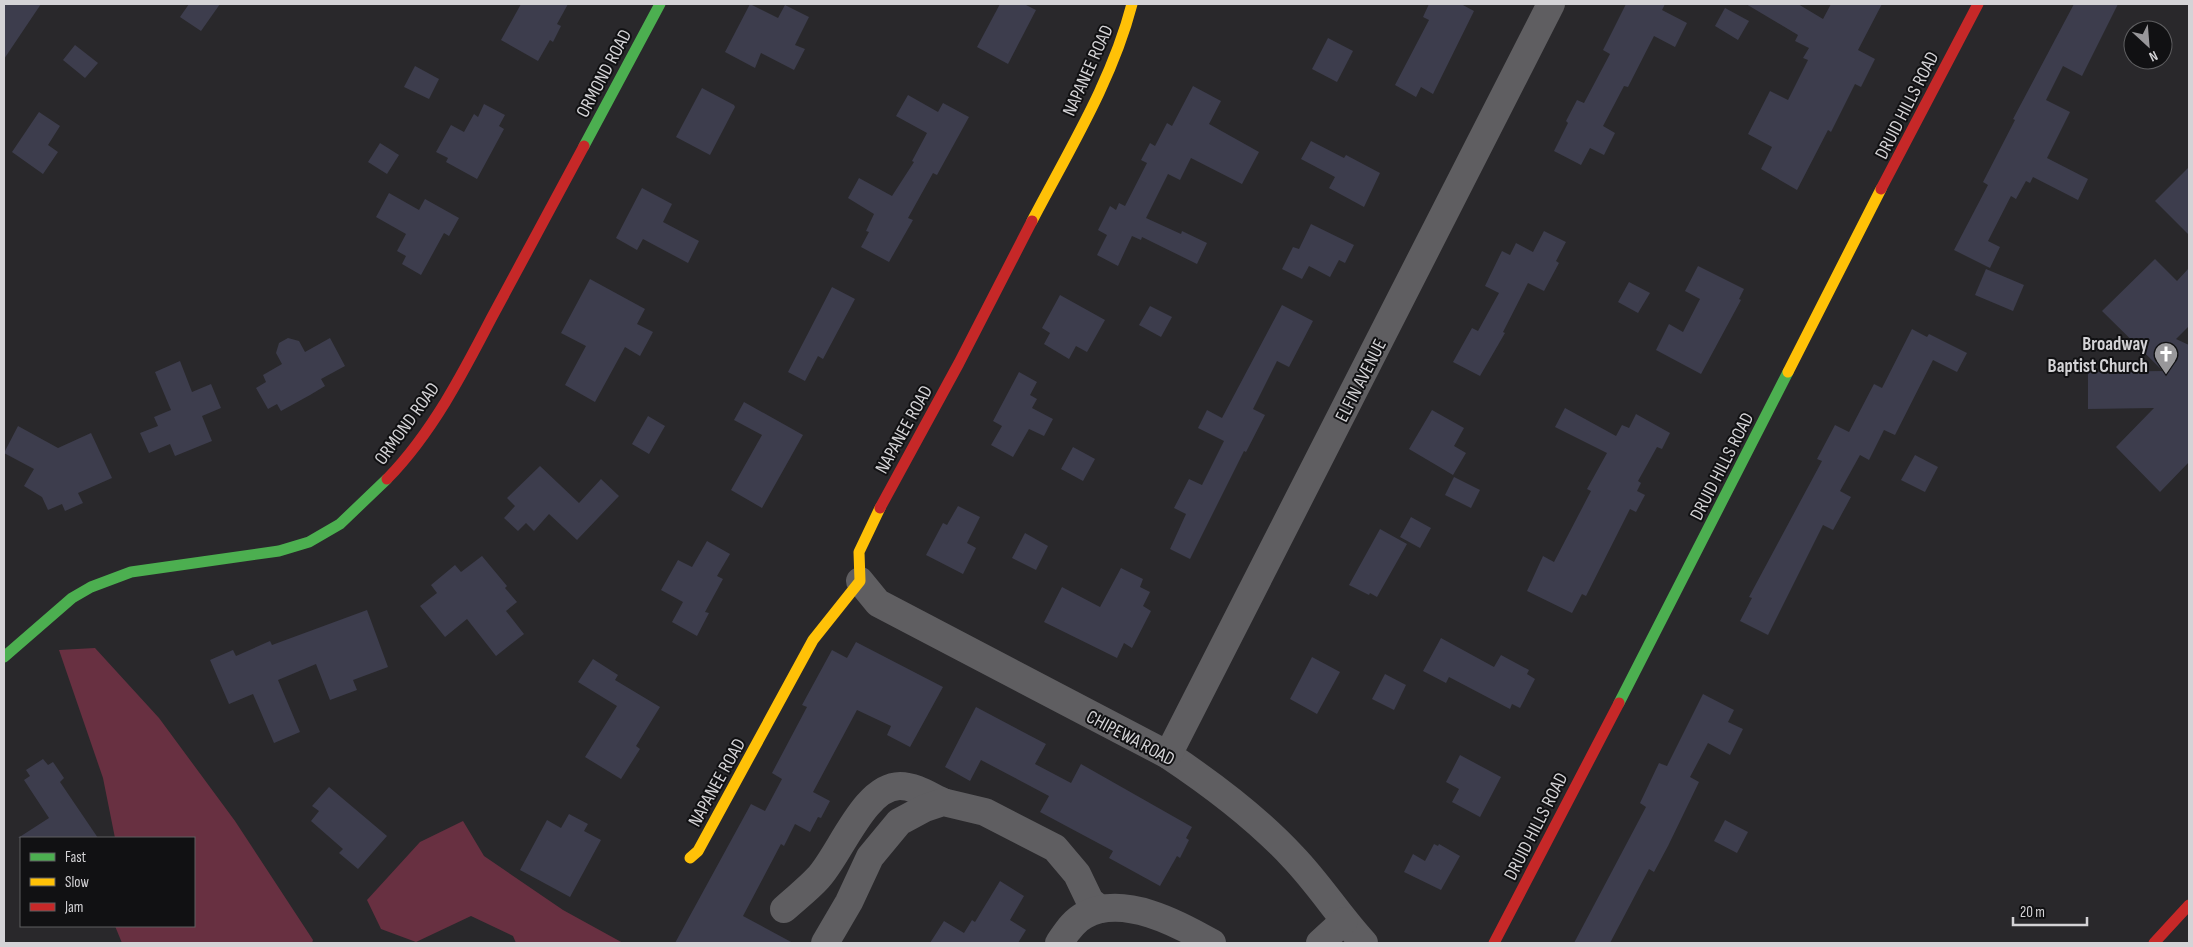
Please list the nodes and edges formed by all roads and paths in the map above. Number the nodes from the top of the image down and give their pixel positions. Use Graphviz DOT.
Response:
graph roads {
  1 [pos="660,4"];
  2 [pos="1132,4"];
  3 [pos="1552,4"];
  4 [pos="1978,4"];
  5 [pos="860,581"];
  6 [pos="4,657"];
  7 [pos="1168,756"];
  8 [pos="943,802"];
  9 [pos="690,858"];
  10 [pos="2189,905"];
  11 [pos="784,909"];
  12 [pos="1100,909"];
  13 [pos="1344,922"];
  14 [pos="825,943"];
  15 [pos="1059,943"];
  16 [pos="1212,943"];
  17 [pos="1320,943"];
  18 [pos="1364,943"];
  19 [pos="1494,943"];
  20 [pos="2154,943"];
  1 -- 6 [label="street, ORMOND ROAD"];
  2 -- 5 [label="street, NAPANEE ROAD"];
  3 -- 7 [label="street, ELFIN AVENUE"];
  4 -- 19 [label="street, DRUID HILLS ROAD"];
  5 -- 7 [label="street, CHIPEWA ROAD"];
  5 -- 9 [label="street, NAPANEE ROAD"];
  7 -- 13 [label="street, CHIPEWA ROAD"];
  8 -- 11 [label="street"];
  8 -- 12 [label="street"];
  8 -- 14 [label="street"];
  10 -- 20 [label="street"];
  12 -- 15 [label="street"];
  12 -- 16 [label="street"];
  13 -- 17 [label="street"];
  13 -- 18 [label="street, CHIPEWA ROAD"];
}
